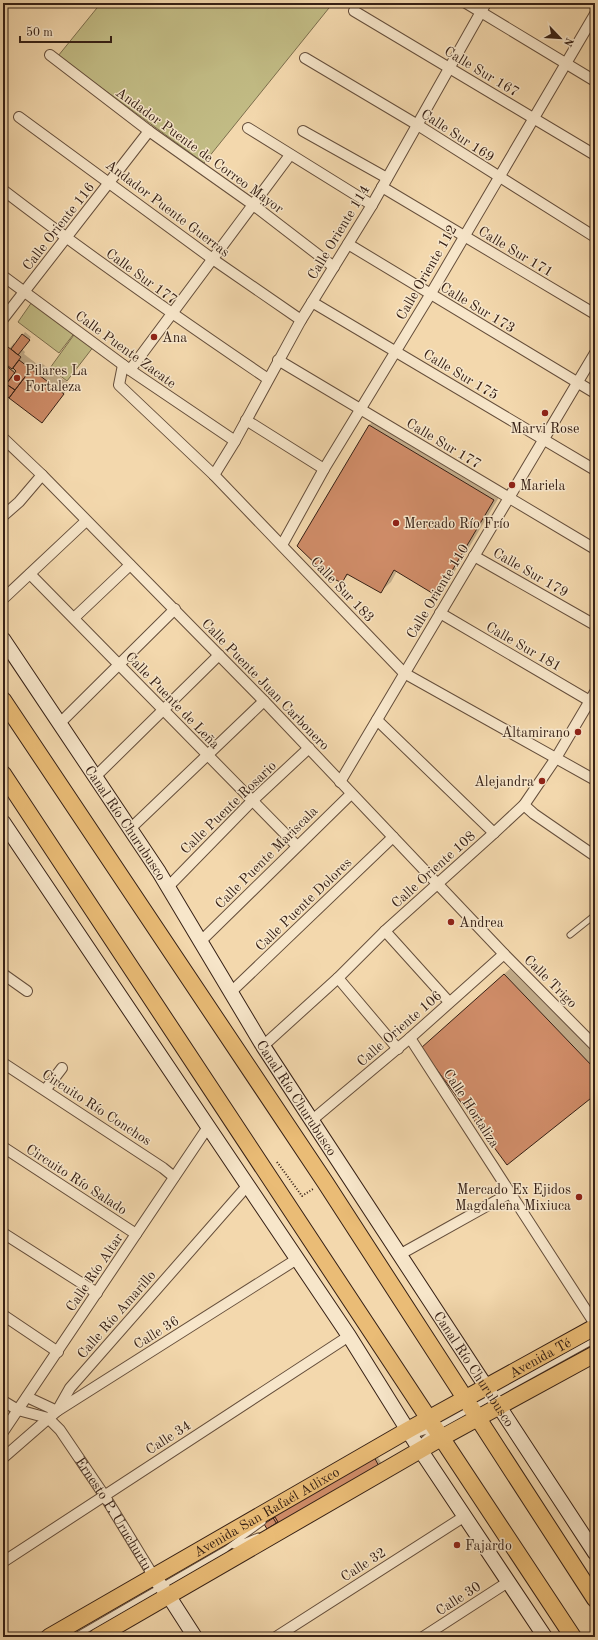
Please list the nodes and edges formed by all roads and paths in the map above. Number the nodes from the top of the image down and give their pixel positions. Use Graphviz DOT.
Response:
graph roads {
  1 [pos="466,3"];
  2 [pos="484,7"];
  3 [pos="354,11"];
  4 [pos="593,21"];
  5 [pos="50,55"];
  6 [pos="305,58"];
  7 [pos="566,63"];
  8 [pos="449,67"];
  9 [pos="595,81"];
  10 [pos="19,117"];
  11 [pos="533,118"];
  12 [pos="416,124"];
  13 [pos="248,128"];
  14 [pos="149,131"];
  15 [pos="304,131"];
  16 [pos="290,155"];
  17 [pos="595,156"];
  18 [pos="498,177"];
  19 [pos="110,182"];
  20 [pos="384,183"];
  21 [pos="3,190"];
  22 [pos="252,204"];
  23 [pos="372,205"];
  24 [pos="464,236"];
  25 [pos="595,237"];
  26 [pos="66,238"];
  27 [pos="348,244"];
  28 [pos="214,260"];
  29 [pos="334,267"];
  30 [pos="3,276"];
  31 [pos="24,292"];
  32 [pos="430,294"];
  33 [pos="312,302"];
  34 [pos="595,314"];
  35 [pos="173,315"];
  36 [pos="3,319"];
  37 [pos="301,320"];
  38 [pos="396,351"];
  39 [pos="595,353"];
  40 [pos="278,360"];
  41 [pos="127,368"];
  42 [pos="268,379"];
  43 [pos="577,382"];
  44 [pos="595,393"];
  45 [pos="361,410"];
  46 [pos="246,420"];
  47 [pos="3,438"];
  48 [pos="544,439"];
  49 [pos="235,441"];
  50 [pos="324,469"];
  51 [pos="595,470"];
  52 [pos="42,475"];
  53 [pos="214,475"];
  54 [pos="508,499"];
  55 [pos="3,516"];
  56 [pos="86,521"];
  57 [pos="282,545"];
  58 [pos="595,549"];
  59 [pos="474,556"];
  60 [pos="130,564"];
  61 [pos="30,574"];
  62 [pos="3,599"];
  63 [pos="175,610"];
  64 [pos="440,613"];
  65 [pos="74,618"];
  66 [pos="595,625"];
  67 [pos="3,639"];
  68 [pos="219,655"];
  69 [pos="119,664"];
  70 [pos="404,673"];
  71 [pos="593,699"];
  72 [pos="3,700"];
  73 [pos="264,701"];
  74 [pos="164,710"];
  75 [pos="377,720"];
  76 [pos="59,724"];
  77 [pos="309,748"];
  78 [pos="208,756"];
  79 [pos="556,758"];
  80 [pos="3,774"];
  81 [pos="95,777"];
  82 [pos="595,780"];
  83 [pos="340,782"];
  84 [pos="351,794"];
  85 [pos="252,801"];
  86 [pos="524,804"];
  87 [pos="3,822"];
  88 [pos="130,829"];
  89 [pos="494,833"];
  90 [pos="393,836"];
  91 [pos="297,846"];
  92 [pos="595,856"];
  93 [pos="438,883"];
  94 [pos="168,887"];
  95 [pos="595,915"];
  96 [pos="385,931"];
  97 [pos="570,935"];
  98 [pos="201,941"];
  99 [pos="504,954"];
  100 [pos="3,974"];
  101 [pos="338,978"];
  102 [pos="27,991"];
  103 [pos="231,992"];
  104 [pos="449,1002"];
  105 [pos="410,1038"];
  106 [pos="263,1046"];
  107 [pos="595,1046"];
  108 [pos="398,1049"];
  109 [pos="3,1063"];
  110 [pos="62,1068"];
  111 [pos="46,1090"];
  112 [pos="311,1121"];
  113 [pos="208,1127"];
  114 [pos="3,1147"];
  115 [pos="274,1158"];
  116 [pos="174,1177"];
  117 [pos="324,1182"];
  118 [pos="248,1185"];
  119 [pos="510,1193"];
  120 [pos="3,1233"];
  121 [pos="136,1234"];
  122 [pos="399,1255"];
  123 [pos="297,1259"];
  124 [pos="98,1294"];
  125 [pos="3,1315"];
  126 [pos="595,1324"];
  127 [pos="595,1327"];
  128 [pos="349,1336"];
  129 [pos="595,1340"];
  130 [pos="58,1352"];
  131 [pos="595,1354"];
  132 [pos="27,1397"];
  133 [pos="491,1397"];
  134 [pos="3,1401"];
  135 [pos="470,1409"];
  136 [pos="18,1410"];
  137 [pos="57,1411"];
  138 [pos="48,1418"];
  139 [pos="435,1428"];
  140 [pos="3,1432"];
  141 [pos="413,1440"];
  142 [pos="3,1458"];
  143 [pos="104,1495"];
  144 [pos="465,1516"];
  145 [pos="267,1520"];
  146 [pos="226,1549"];
  147 [pos="595,1553"];
  148 [pos="3,1562"];
  149 [pos="508,1582"];
  150 [pos="161,1586"];
  151 [pos="595,1599"];
  152 [pos="50,1637"];
  153 [pos="74,1637"];
  154 [pos="97,1637"];
  155 [pos="195,1637"];
  156 [pos="276,1637"];
  157 [pos="423,1637"];
  158 [pos="544,1637"];
  159 [pos="573,1637"];
  1 -- 2 [label="street"];
  2 -- 7 [label="street"];
  2 -- 8 [label="street, Calle Oriente 114"];
  3 -- 8 [label="street, Calle Sur 167"];
  4 -- 7 [label="street, Calle Oriente 112"];
  5 -- 14 [label="street, Andador Puente de Correo Mayor"];
  6 -- 12 [label="street, Calle Sur 169"];
  7 -- 9 [label="street"];
  7 -- 11 [label="street, Calle Oriente 112"];
  8 -- 11 [label="street, Calle Sur 167"];
  8 -- 12 [label="street, Calle Oriente 114"];
  10 -- 19 [label="street, Andador Puente Guerras"];
  11 -- 17 [label="street, Calle Sur 167"];
  11 -- 18 [label="street, Calle Oriente 112"];
  12 -- 18 [label="street, Calle Sur 169"];
  12 -- 20 [label="street, Calle Oriente 114"];
  13 -- 16 [label="street"];
  14 -- 19 [label="street, Calle Oriente 116"];
  14 -- 22 [label="street, Andador Puente de Correo Mayor"];
  15 -- 20 [label="street, Calle Sur 171"];
  16 -- 22 [label="street"];
  16 -- 23 [label="street"];
  18 -- 24 [label="street, Calle Oriente 112"];
  18 -- 25 [label="street, Calle Sur 169"];
  19 -- 26 [label="street, Calle Oriente 116"];
  19 -- 28 [label="street, Andador Puente Guerras"];
  20 -- 23 [label="street, Calle Oriente 114"];
  20 -- 24 [label="street, Calle Sur 171"];
  21 -- 26 [label="street, Calle Sur 177"];
  22 -- 28 [label="street"];
  22 -- 29 [label="street, Andador Puente de Correo Mayor"];
  23 -- 27 [label="street, Calle Oriente 114"];
  24 -- 32 [label="street, Calle Oriente 112"];
  24 -- 34 [label="street, Calle Sur 171"];
  26 -- 31 [label="street, Calle Oriente 116"];
  26 -- 35 [label="street, Calle Sur 177"];
  27 -- 29 [label="street, Calle Oriente 114"];
  27 -- 32 [label="street, Calle Sur 173"];
  28 -- 35 [label="street"];
  28 -- 37 [label="street, Andador Puente Guerras"];
  29 -- 33 [label="street, Calle Oriente 114"];
  30 -- 31 [label="street, Calle Puente Zacate"];
  31 -- 36 [label="street, Calle Oriente 116"];
  31 -- 41 [label="street, Calle Puente Zacate"];
  32 -- 38 [label="street, Calle Oriente 112"];
  32 -- 43 [label="street, Calle Sur 173"];
  33 -- 37 [label="street, Calle Oriente 114"];
  33 -- 38 [label="street, Calle Sur 175"];
  35 -- 41 [label="street"];
  35 -- 42 [label="street, Calle Sur 177"];
  37 -- 40 [label="street, Calle Oriente 114"];
  38 -- 45 [label="street, Calle Oriente 112"];
  38 -- 48 [label="street, Calle Sur 175"];
  39 -- 43 [label="street, Calle Oriente 110"];
  40 -- 42 [label="street, Calle Oriente 114"];
  40 -- 45 [label="street, Calle Sur 177"];
  41 -- 49 [label="street, Calle Puente Zacate"];
  41 -- 53 [label="street, Calle Sur 183"];
  42 -- 46 [label="street, Calle Oriente 114"];
  43 -- 44 [label="street, Calle Sur 173"];
  43 -- 48 [label="street, Calle Oriente 110"];
  45 -- 50 [label="street, Calle Oriente 112"];
  45 -- 54 [label="street, Calle Sur 177"];
  46 -- 49 [label="street, Calle Oriente 114"];
  46 -- 50 [label="street"];
  47 -- 52 [label="street, Calle Puente Juan Carbonero"];
  48 -- 51 [label="street, Calle Sur 175"];
  48 -- 54 [label="street, Calle Oriente 110"];
  49 -- 53 [label="street, Calle Oriente 114"];
  50 -- 57 [label="street, Calle Oriente 112"];
  52 -- 55 [label="street"];
  52 -- 56 [label="street, Calle Puente Juan Carbonero"];
  53 -- 57 [label="street, Calle Sur 183"];
  54 -- 58 [label="street, Calle Sur 177"];
  54 -- 59 [label="street, Calle Oriente 110"];
  56 -- 60 [label="street, Calle Puente Juan Carbonero"];
  56 -- 61 [label="street"];
  57 -- 70 [label="street, Calle Sur 183"];
  59 -- 64 [label="street, Calle Oriente 110"];
  59 -- 66 [label="street, Calle Sur 179"];
  60 -- 63 [label="street, Calle Puente Juan Carbonero"];
  60 -- 65 [label="street"];
  61 -- 62 [label="street"];
  61 -- 65 [label="street, Calle Puente de Leña"];
  63 -- 68 [label="street, Calle Puente Juan Carbonero"];
  63 -- 69 [label="street"];
  64 -- 70 [label="street, Calle Oriente 110"];
  64 -- 71 [label="street, Calle Sur 181"];
  65 -- 69 [label="street, Calle Puente de Leña"];
  67 -- 76 [label="street, Canal Río Churubusco"];
  68 -- 73 [label="street, Calle Puente Juan Carbonero"];
  68 -- 74 [label="street"];
  69 -- 74 [label="street, Calle Puente de Leña"];
  69 -- 76 [label="street"];
  70 -- 75 [label="street, Calle Oriente 110"];
  70 -- 79 [label="street, Calle Sur 183"];
  71 -- 79 [label="street, Calle Oriente 108"];
  72 -- 117 [label="main road, Canal Río Churubusco"];
  73 -- 77 [label="street, Calle Puente Juan Carbonero"];
  73 -- 78 [label="street"];
  74 -- 78 [label="street, Calle Puente de Leña"];
  74 -- 81 [label="street"];
  75 -- 83 [label="street, Calle Oriente 110"];
  75 -- 89 [label="street"];
  76 -- 81 [label="street, Canal Río Churubusco"];
  77 -- 83 [label="street, Calle Puente Juan Carbonero"];
  77 -- 85 [label="street, Calle Puente Rosario"];
  78 -- 85 [label="street, Calle Puente de Leña"];
  78 -- 88 [label="street"];
  79 -- 82 [label="street, Calle Sur 183"];
  79 -- 86 [label="street, Calle Oriente 108"];
  80 -- 139 [label="main road"];
  81 -- 88 [label="street, Canal Río Churubusco"];
  83 -- 84 [label="street, Calle Puente Juan Carbonero"];
  84 -- 90 [label="street, Calle Puente Juan Carbonero"];
  84 -- 91 [label="street, Calle Puente Mariscala"];
  85 -- 91 [label="street, Calle Puente de Leña"];
  85 -- 94 [label="street, Calle Puente Rosario"];
  86 -- 89 [label="street, Calle Oriente 108"];
  86 -- 92 [label="street"];
  87 -- 113 [label="street"];
  88 -- 94 [label="street, Canal Río Churubusco"];
  89 -- 93 [label="street, Calle Oriente 108"];
  90 -- 93 [label="street, Calle Puente Juan Carbonero"];
  90 -- 103 [label="street, Calle Puente Dolores"];
  91 -- 98 [label="street, Calle Puente Mariscala"];
  93 -- 96 [label="street, Calle Oriente 108"];
  93 -- 99 [label="street, Calle Puente Juan Carbonero"];
  94 -- 98 [label="street, Canal Río Churubusco"];
  95 -- 97 [label="lane"];
  96 -- 101 [label="street, Calle Oriente 108"];
  96 -- 104 [label="street"];
  98 -- 103 [label="street, Canal Río Churubusco"];
  99 -- 104 [label="street, Calle Oriente 106"];
  99 -- 107 [label="street, Calle Trigo"];
  100 -- 102 [label="street"];
  101 -- 106 [label="street, Calle Oriente 108"];
  101 -- 108 [label="street"];
  103 -- 106 [label="street, Canal Río Churubusco"];
  104 -- 105 [label="street, Calle Oriente 106"];
  105 -- 108 [label="street, Calle Oriente 106"];
  105 -- 119 [label="street, Calle Hortaliza"];
  106 -- 112 [label="street, Canal Río Churubusco"];
  108 -- 112 [label="street, Calle Oriente 106"];
  109 -- 111 [label="street, Circuito Río Conchos"];
  110 -- 111 [label="street"];
  111 -- 116 [label="street, Circuito Río Conchos"];
  112 -- 122 [label="street, Canal Río Churubusco"];
  113 -- 116 [label="street, Calle Río Altar"];
  113 -- 118 [label="street"];
  114 -- 121 [label="street, Circuito Río Salado"];
  115 -- 117 [label="path"];
  116 -- 121 [label="street, Calle Río Altar"];
  117 -- 135 [label="main road, Canal Río Churubusco"];
  118 -- 123 [label="street"];
  118 -- 137 [label="street, Calle Río Amarillo"];
  119 -- 122 [label="street"];
  119 -- 126 [label="street, Calle Hortaliza"];
  120 -- 124 [label="street"];
  121 -- 124 [label="street, Calle Río Altar"];
  122 -- 133 [label="street, Canal Río Churubusco"];
  123 -- 128 [label="street"];
  123 -- 137 [label="street, Calle 36"];
  124 -- 130 [label="street, Calle Río Altar"];
  125 -- 130 [label="street"];
  127 -- 133 [label="main road, Avenida Té"];
  128 -- 141 [label="street"];
  128 -- 143 [label="street, Calle 34"];
  129 -- 133 [label="lane"];
  130 -- 132 [label="street, Calle Río Altar"];
  131 -- 133 [label="main road, Avenida Té"];
  132 -- 136 [label="street, Calle Río Altar"];
  132 -- 137 [label="street"];
  133 -- 135 [label="main road, Avenida San Rafaél Atlixco"];
  133 -- 135 [label="main road, Avenida San Rafaél Atlixco"];
  133 -- 147 [label="street, Canal Río Churubusco"];
  134 -- 136 [label="street"];
  135 -- 139 [label="main road, Avenida San Rafaél Atlixco"];
  135 -- 139 [label="main road, Avenida San Rafaél Atlixco"];
  135 -- 151 [label="main road, Canal Río Churubusco"];
  136 -- 138 [label="street"];
  136 -- 140 [label="street, Calle Río Altar"];
  137 -- 138 [label="street, Calle Río Amarillo"];
  138 -- 142 [label="street, Calle Río Amarillo"];
  138 -- 143 [label="street, Ernesto P. Uruchurtu"];
  139 -- 141 [label="main road, Avenida San Rafaél Atlixco"];
  139 -- 141 [label="main road, Avenida San Rafaél Atlixco"];
  139 -- 159 [label="main road"];
  141 -- 144 [label="street"];
  141 -- 146 [label="lane"];
  141 -- 150 [label="main road, Avenida San Rafaél Atlixco"];
  141 -- 150 [label="main road, Avenida San Rafaél Atlixco"];
  143 -- 148 [label="street, Calle 34"];
  143 -- 150 [label="street, Ernesto P. Uruchurtu"];
  144 -- 149 [label="street"];
  144 -- 156 [label="street, Calle 32"];
  145 -- 146 [label="lane"];
  146 -- 150 [label="lane"];
  149 -- 157 [label="street, Calle 30"];
  149 -- 158 [label="street"];
  150 -- 152 [label="main road, Avenida San Rafaél Atlixco"];
  150 -- 153 [label="lane"];
  150 -- 154 [label="main road, Avenida San Rafaél Atlixco"];
  150 -- 155 [label="street, Ernesto P. Uruchurtu"];
}
